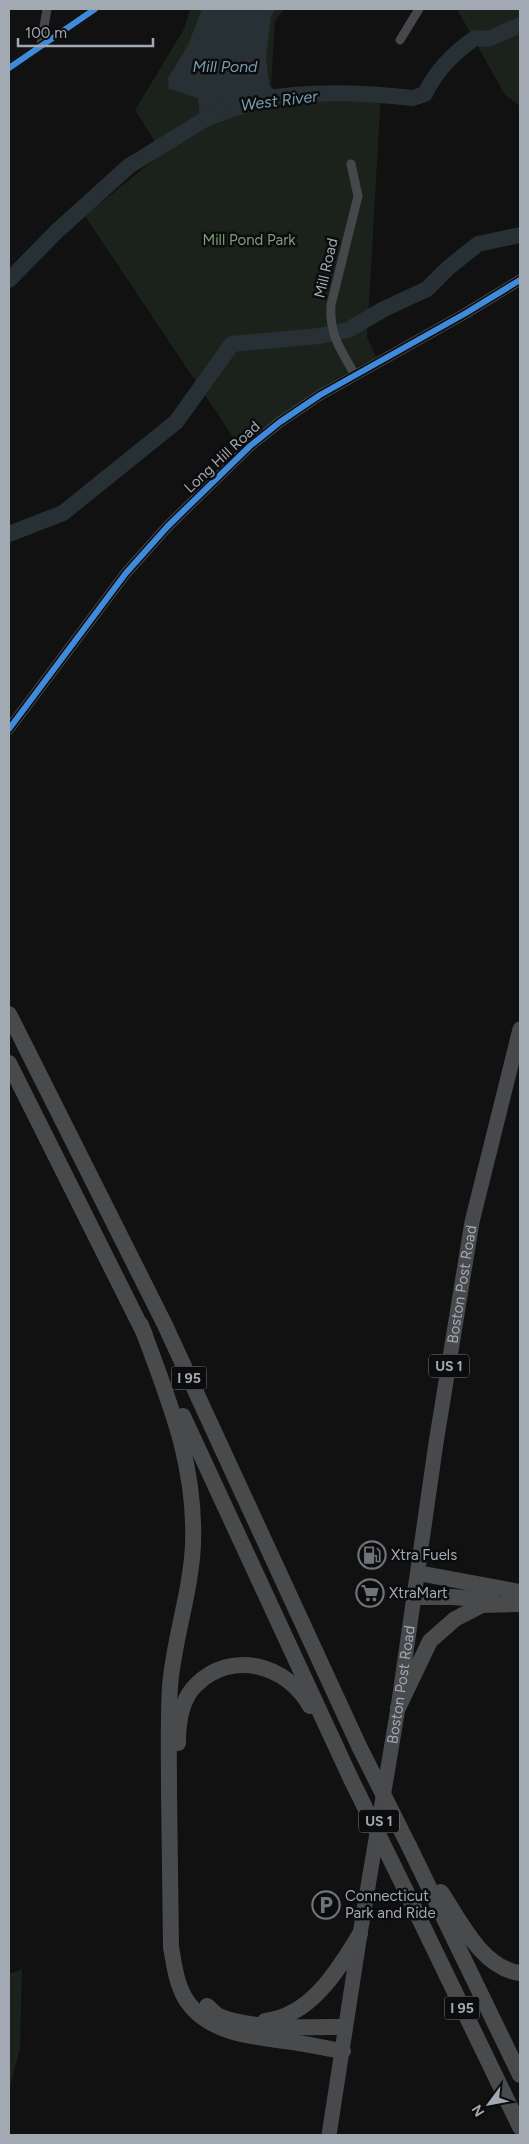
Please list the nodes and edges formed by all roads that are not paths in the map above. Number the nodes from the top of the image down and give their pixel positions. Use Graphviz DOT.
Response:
graph roads {
  1 [pos="47,9"];
  2 [pos="95,9"];
  3 [pos="419,9"];
  4 [pos="400,40"];
  5 [pos="41,44"];
  6 [pos="9,68"];
  7 [pos="351,164"];
  8 [pos="520,280"];
  9 [pos="355,375"];
  10 [pos="9,729"];
  11 [pos="9,1014"];
  12 [pos="520,1029"];
  13 [pos="9,1063"];
  14 [pos="141,1325"];
  15 [pos="418,1573"];
  16 [pos="520,1592"];
  17 [pos="414,1597"];
  18 [pos="520,1603"];
  19 [pos="398,1708"];
  20 [pos="351,1779"];
  21 [pos="409,1846"];
  22 [pos="360,1934"];
  23 [pos="520,1973"];
  24 [pos="247,2023"];
  25 [pos="345,2027"];
  26 [pos="343,2051"];
  27 [pos="520,2075"];
  28 [pos="520,2127"];
  29 [pos="329,2135"];
  1 -- 5 [label="street"];
  2 -- 5 [label="street"];
  3 -- 4 [label="street"];
  5 -- 6 [label="street"];
  7 -- 9 [label="street, Mill Road"];
  8 -- 9 [label="street, Long Hill Road"];
  9 -- 10 [label="street, Long Hill Road"];
  11 -- 21 [label="highway, I 95, bridge"];
  12 -- 15 [label="main road, Boston Post Road / US 1"];
  13 -- 14 [label="highway, I 95"];
  14 -- 20 [label="highway, I 95"];
  14 -- 26 [label="highway"];
  15 -- 16 [label="highway"];
  15 -- 17 [label="main road, Boston Post Road / US 1"];
  17 -- 18 [label="highway"];
  17 -- 19 [label="main road, Boston Post Road / US 1"];
  18 -- 19 [label="highway"];
  19 -- 22 [label="main road, Boston Post Road / US 1"];
  20 -- 24 [label="highway"];
  20 -- 28 [label="highway, I 95, bridge"];
  21 -- 23 [label="highway"];
  21 -- 27 [label="highway, I 95"];
  22 -- 24 [label="highway"];
  22 -- 25 [label="main road, Boston Post Road / US 1"];
  24 -- 25 [label="highway"];
  25 -- 26 [label="main road, Boston Post Road / US 1"];
  26 -- 29 [label="main road, Boston Post Road / US 1"];
}
